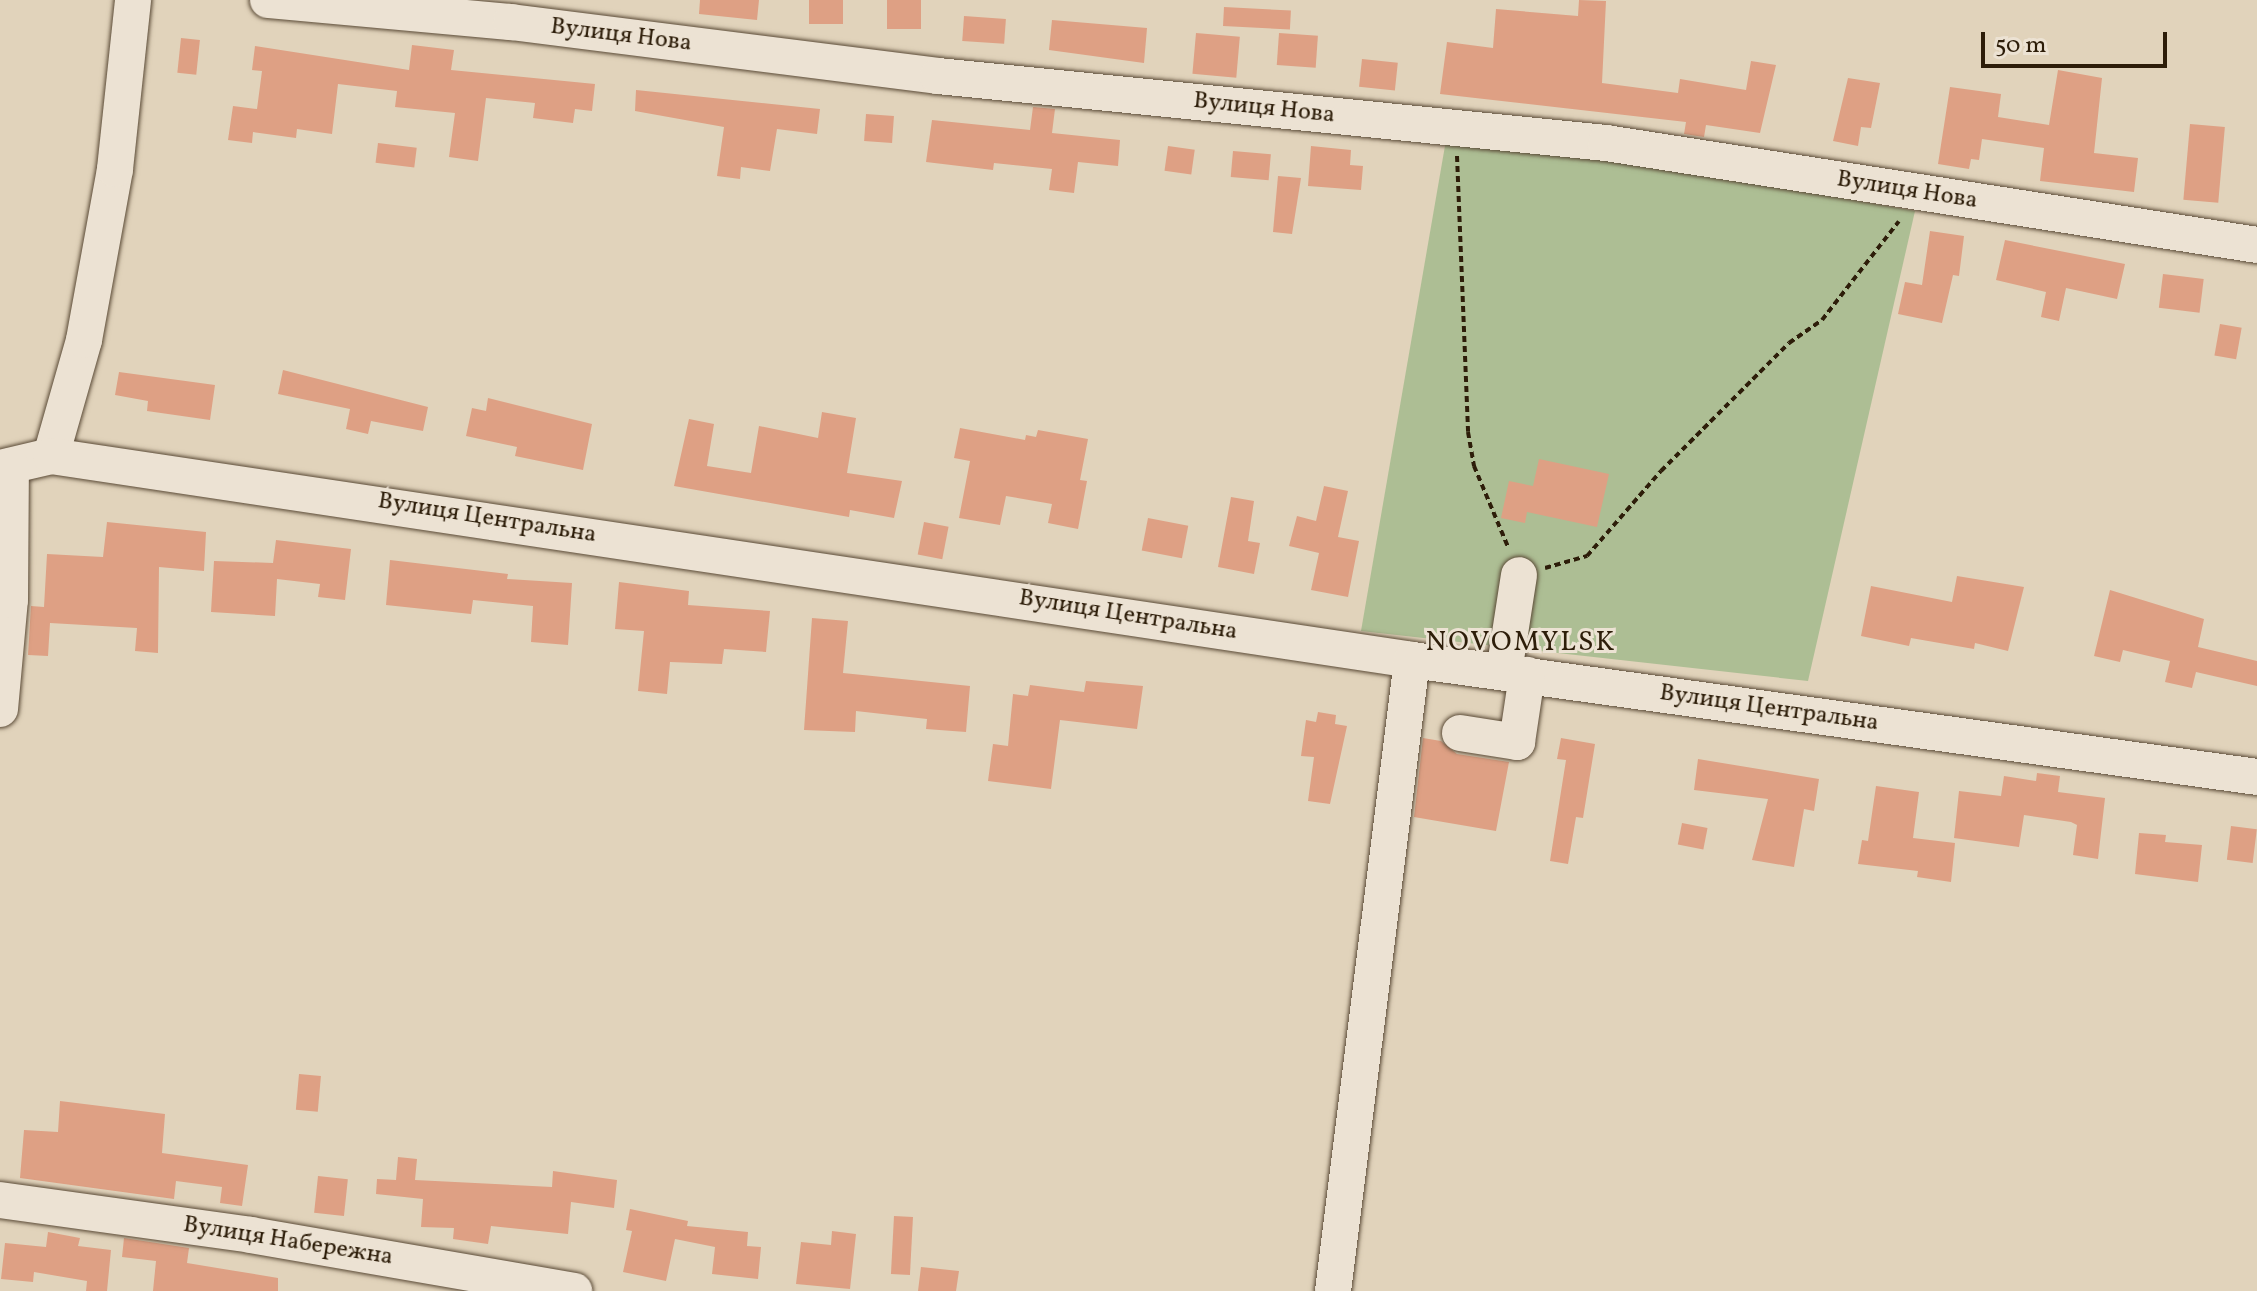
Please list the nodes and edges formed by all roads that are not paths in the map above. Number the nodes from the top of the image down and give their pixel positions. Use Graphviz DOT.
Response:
graph roads {
  1 [pos="133,0"];
  2 [pos="268,0"];
  3 [pos="2257,245"];
  4 [pos="51,456"];
  5 [pos="5,467"];
  6 [pos="1519,575"];
  7 [pos="1412,660"];
  8 [pos="1516,674"];
  9 [pos="0,709"];
  10 [pos="1460,733"];
  11 [pos="2257,777"];
  12 [pos="0,1200"];
  13 [pos="574,1291"];
  14 [pos="1333,1291"];
  1 -- 4 [label="street"];
  2 -- 3 [label="street, Вулиця Нова"];
  4 -- 5 [label="street, Вулиця Центральна"];
  4 -- 7 [label="street, Вулиця Центральна"];
  5 -- 9 [label="street"];
  6 -- 8 [label="street"];
  7 -- 8 [label="street, Вулиця Центральна"];
  7 -- 14 [label="street"];
  8 -- 10 [label="street"];
  8 -- 11 [label="street, Вулиця Центральна"];
  12 -- 13 [label="street, Вулиця Набережна"];
}
